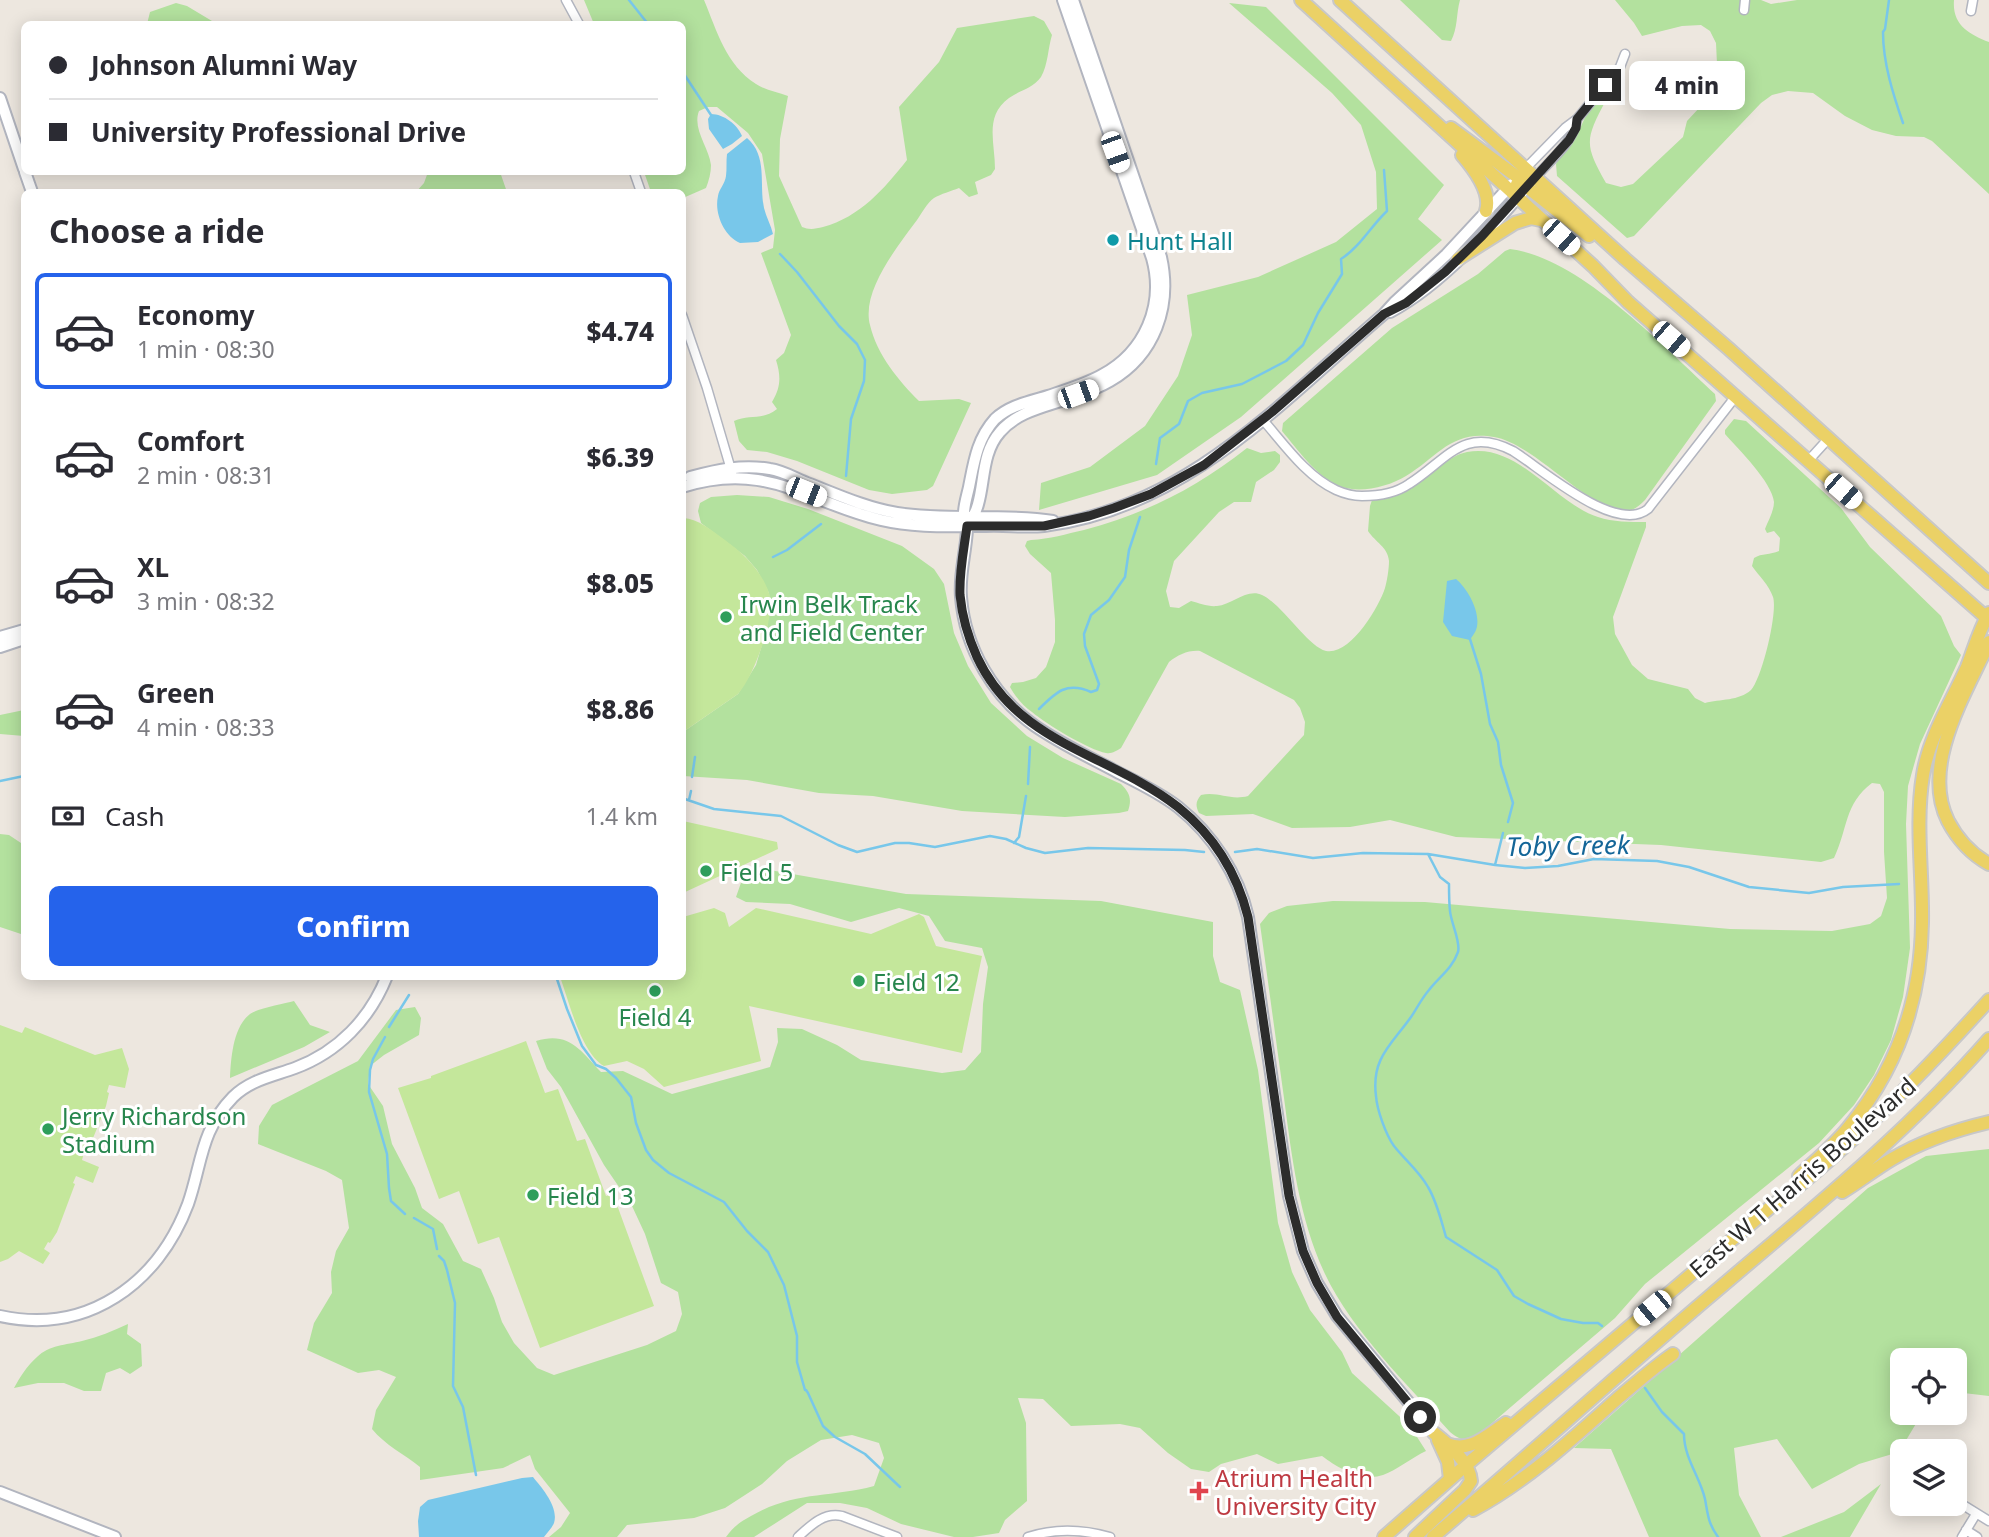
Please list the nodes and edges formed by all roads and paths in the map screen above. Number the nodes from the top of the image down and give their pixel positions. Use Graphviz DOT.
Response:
graph roads {
  1 [pos="566,0"];
  2 [pos="1063,0"];
  3 [pos="1073,0"];
  4 [pos="1301,0"];
  5 [pos="1340,0"];
  6 [pos="1745,0"];
  7 [pos="1973,0"];
  8 [pos="1744,10"];
  9 [pos="1971,11"];
  10 [pos="577,21"];
  11 [pos="1625,54"];
  12 [pos="1401,91"];
  13 [pos="0,98"];
  14 [pos="1440,127"];
  15 [pos="21,158"];
  16 [pos="1527,177"];
  17 [pos="1512,193"];
  18 [pos="1486,211"];
  19 [pos="1545,223"];
  20 [pos="1458,259"];
  21 [pos="1384,314"];
  22 [pos="686,328"];
  23 [pos="1735,396"];
  24 [pos="1263,420"];
  25 [pos="1829,438"];
  26 [pos="1808,461"];
  27 [pos="731,473"];
  28 [pos="686,479"];
  29 [pos="686,486"];
  30 [pos="969,520"];
  31 [pos="1989,583"];
  32 [pos="1988,617"];
  33 [pos="21,631"];
  34 [pos="0,637"];
  35 [pos="21,640"];
  36 [pos="1989,642"];
  37 [pos="0,647"];
  38 [pos="1989,660"];
  39 [pos="1976,670"];
  40 [pos="1989,864"];
  41 [pos="385,980"];
  42 [pos="1989,1000"];
  43 [pos="1989,1039"];
  44 [pos="1989,1122"];
  45 [pos="1773,1206"];
  46 [pos="1809,1212"];
  47 [pos="0,1316"];
  48 [pos="1673,1354"];
  49 [pos="1531,1411"];
  50 [pos="1434,1433"];
  51 [pos="1447,1444"];
  52 [pos="1465,1466"];
  53 [pos="1450,1479"];
  54 [pos="0,1492"];
  55 [pos="1967,1508"];
  56 [pos="1976,1514"];
  57 [pos="1454,1520"];
  58 [pos="1989,1521"];
  59 [pos="1389,1534"];
  60 [pos="1964,1534"];
  61 [pos="115,1537"];
  62 [pos="798,1537"];
  63 [pos="897,1537"];
  64 [pos="1028,1537"];
  65 [pos="1110,1537"];
  66 [pos="1415,1537"];
  67 [pos="1433,1537"];
  68 [pos="1977,1537"];
  1 -- 10 [label="street"];
  2 -- 30 [label="street"];
  3 -- 30 [label="street"];
  4 -- 12 [label="main road"];
  5 -- 16 [label="main road"];
  6 -- 8 [label="street"];
  7 -- 9 [label="street"];
  11 -- 16 [label="street"];
  12 -- 14 [label="main road"];
  12 -- 16 [label="main road"];
  13 -- 15 [label="street"];
  14 -- 17 [label="main road"];
  14 -- 18 [label="main road"];
  16 -- 17 [label="main road"];
  16 -- 25 [label="main road"];
  17 -- 18 [label="street"];
  17 -- 19 [label="main road"];
  17 -- 20 [label="street"];
  18 -- 21 [label="street"];
  19 -- 20 [label="main road"];
  19 -- 23 [label="main road"];
  20 -- 21 [label="street"];
  21 -- 24 [label="street"];
  22 -- 27 [label="street"];
  23 -- 24 [label="street"];
  23 -- 26 [label="main road"];
  24 -- 30 [label="street"];
  25 -- 26 [label="street"];
  25 -- 31 [label="main road"];
  26 -- 32 [label="main road"];
  27 -- 28 [label="street"];
  27 -- 29 [label="street"];
  27 -- 30 [label="street"];
  30 -- 50 [label="street"];
  32 -- 45 [label="main road"];
  33 -- 34 [label="street"];
  35 -- 37 [label="street"];
  36 -- 39 [label="main road"];
  38 -- 39 [label="main road"];
  39 -- 40 [label="main road"];
  41 -- 47 [label="street"];
  42 -- 45 [label="main road, East W T Harris Boulevard"];
  43 -- 46 [label="main road, East W T Harris Boulevard"];
  44 -- 46 [label="main road"];
  45 -- 49 [label="main road, East W T Harris Boulevard"];
  46 -- 57 [label="main road, East W T Harris Boulevard"];
  48 -- 57 [label="main road"];
  49 -- 51 [label="main road"];
  49 -- 52 [label="main road, East W T Harris Boulevard"];
  50 -- 51 [label="main road"];
  50 -- 53 [label="main road"];
  51 -- 52 [label="main road"];
  52 -- 53 [label="main road, East W T Harris Boulevard"];
  52 -- 66 [label="main road"];
  53 -- 59 [label="main road, East W T Harris Boulevard"];
  54 -- 61 [label="street"];
  55 -- 56 [label="street"];
  56 -- 58 [label="street"];
  56 -- 60 [label="street"];
  57 -- 67 [label="main road, East W T Harris Boulevard"];
  60 -- 68 [label="street"];
  62 -- 63 [label="street"];
  64 -- 65 [label="street"];
}
